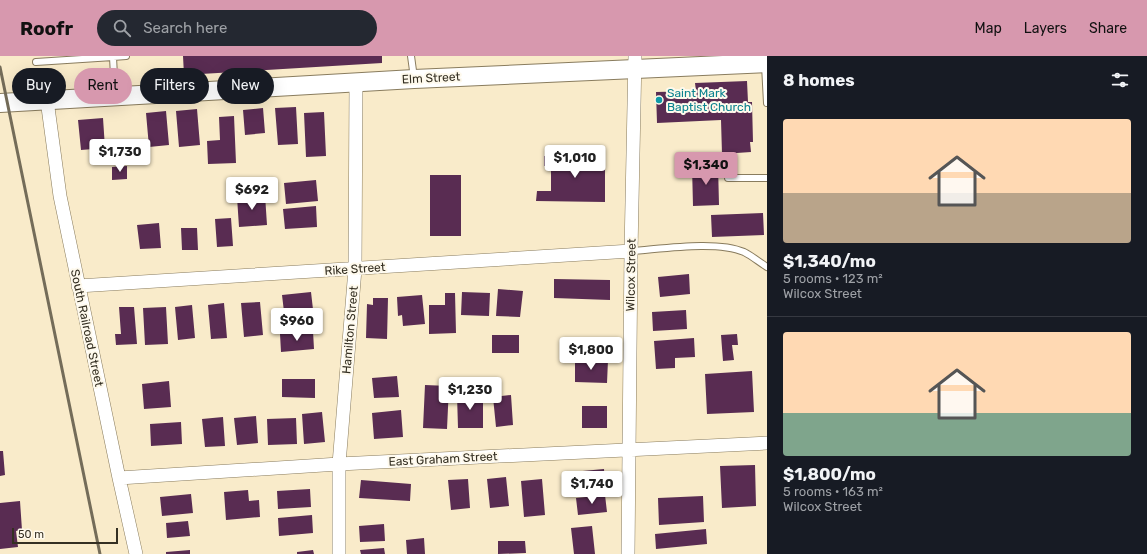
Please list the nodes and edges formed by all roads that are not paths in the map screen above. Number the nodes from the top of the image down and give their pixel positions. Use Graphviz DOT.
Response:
graph roads {
  1 [pos="126,56"];
  2 [pos="411,56"];
  3 [pos="113,57"];
  4 [pos="36,62"];
  5 [pos="634,62"];
  6 [pos="766,63"];
  7 [pos="114,68"];
  8 [pos="414,79"];
  9 [pos="356,82"];
  10 [pos="132,94"];
  11 [pos="12,102"];
  12 [pos="0,103"];
  13 [pos="767,103"];
  14 [pos="48,104"];
  15 [pos="728,178"];
  16 [pos="767,178"];
  17 [pos="631,251"];
  18 [pos="767,267"];
  19 [pos="355,269"];
  20 [pos="78,286"];
  21 [pos="767,443"];
  22 [pos="629,450"];
  23 [pos="339,464"];
  24 [pos="119,478"];
  25 [pos="136,554"];
  26 [pos="339,554"];
  27 [pos="628,554"];
  1 -- 3 [label="lane"];
  2 -- 8 [label="lane"];
  3 -- 4 [label="lane"];
  3 -- 7 [label="lane"];
  5 -- 6 [label="main road, Elm Street"];
  5 -- 8 [label="main road, Elm Street"];
  5 -- 17 [label="street, Wilcox Street"];
  6 -- 13 [label="lane"];
  8 -- 9 [label="main road, Elm Street"];
  9 -- 10 [label="main road, Elm Street"];
  9 -- 19 [label="street, Hamilton Street"];
  11 -- 12 [label="main road, Elm Street"];
  14 -- 20 [label="street, South Railroad Street"];
  15 -- 16 [label="lane"];
  17 -- 18 [label="lane"];
  17 -- 19 [label="street, Rike Street"];
  17 -- 22 [label="street, Wilcox Street"];
  19 -- 20 [label="street, Rike Street"];
  19 -- 23 [label="street, Hamilton Street"];
  20 -- 24 [label="street, South Railroad Street"];
  21 -- 22 [label="street, East Graham Street"];
  22 -- 23 [label="street, East Graham Street"];
  22 -- 27 [label="street, Wilcox Street"];
  23 -- 24 [label="street, East Graham Street"];
  23 -- 26 [label="street, Hamilton Street"];
  24 -- 25 [label="street, South Railroad Street"];
}
